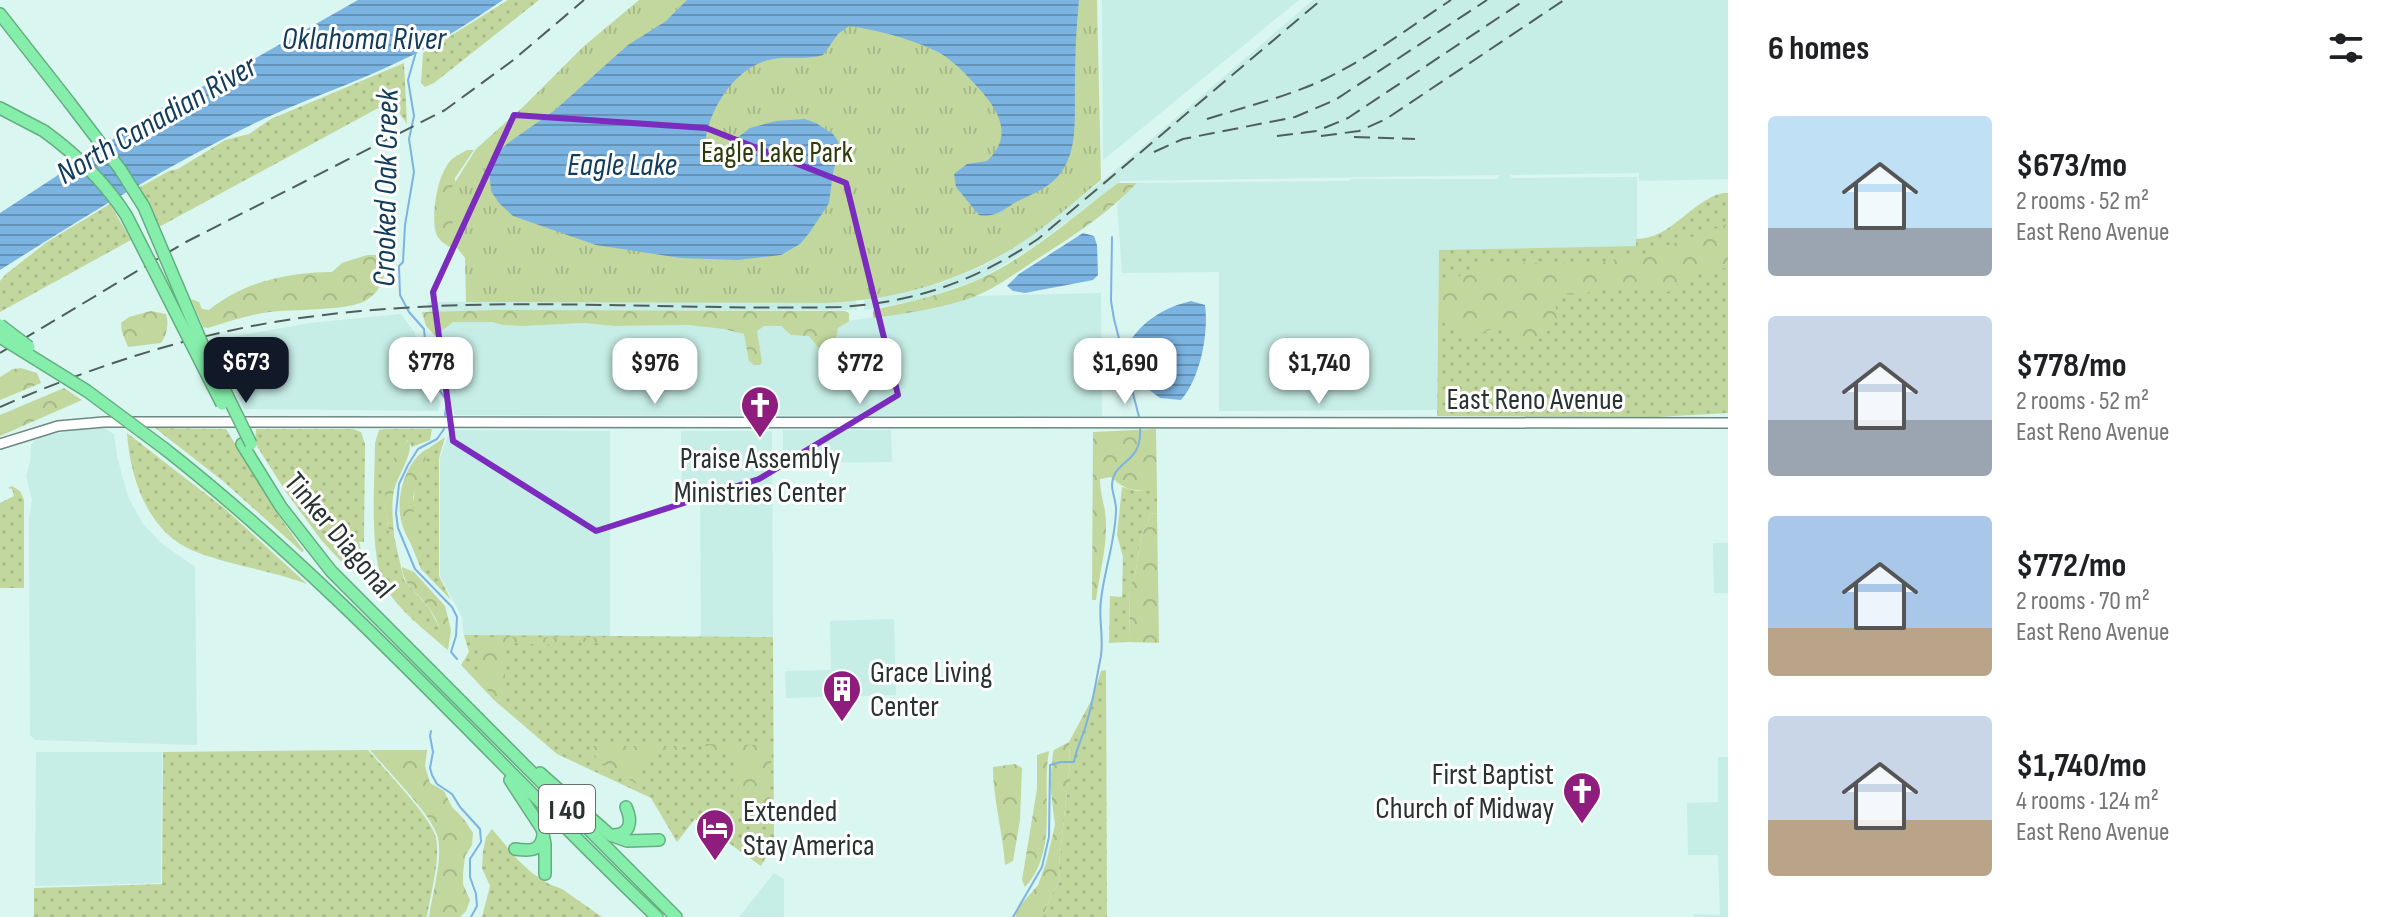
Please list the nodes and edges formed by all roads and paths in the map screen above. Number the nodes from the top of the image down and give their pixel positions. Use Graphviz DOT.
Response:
graph roads {
  1 [pos="0,14"];
  2 [pos="0,108"];
  3 [pos="0,325"];
  4 [pos="0,337"];
  5 [pos="87,391"];
  6 [pos="1728,423"];
  7 [pos="0,444"];
  8 [pos="247,444"];
  9 [pos="458,700"];
  10 [pos="496,759"];
  11 [pos="626,807"];
  12 [pos="543,835"];
  13 [pos="610,835"];
  14 [pos="659,840"];
  15 [pos="515,849"];
  16 [pos="545,874"];
  17 [pos="657,917"];
  18 [pos="676,917"];
  1 -- 8 [label="highway, bridge"];
  2 -- 8 [label="highway, Tinker Diagonal / I 40, bridge"];
  3 -- 5 [label="highway, bridge"];
  4 -- 5 [label="highway, Tinker Diagonal / I 40, bridge"];
  5 -- 10 [label="highway, Tinker Diagonal / I 40, bridge"];
  6 -- 7 [label="main road, East Reno Avenue"];
  8 -- 9 [label="highway, Tinker Diagonal / I 40"];
  9 -- 13 [label="highway"];
  9 -- 18 [label="highway, Tinker Diagonal / I 40"];
  10 -- 12 [label="highway"];
  10 -- 17 [label="highway, Tinker Diagonal / I 40"];
  11 -- 13 [label="highway"];
  12 -- 15 [label="highway"];
  12 -- 16 [label="highway"];
  13 -- 14 [label="highway"];
}
